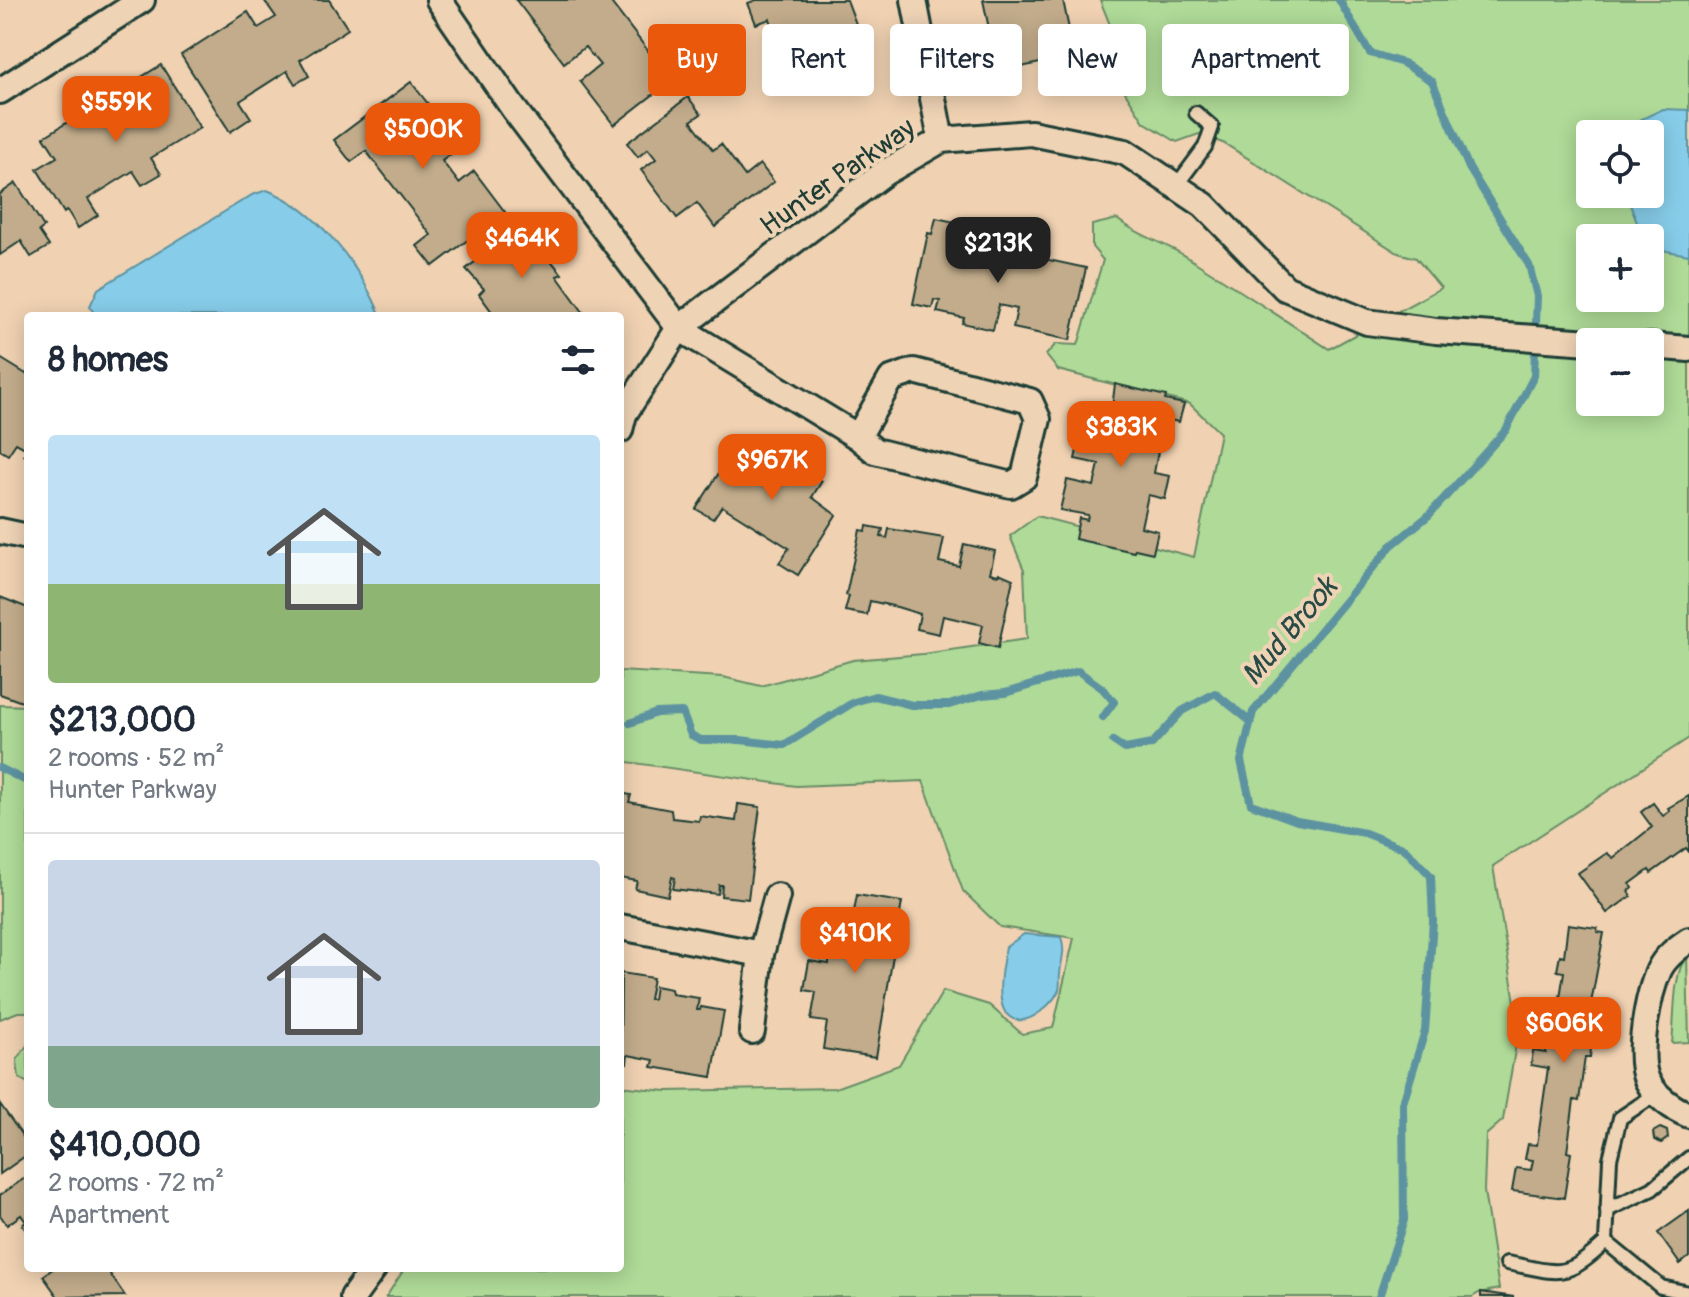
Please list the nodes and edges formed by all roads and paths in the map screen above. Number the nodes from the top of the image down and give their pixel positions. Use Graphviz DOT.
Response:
graph roads {
  1 [pos="142,0"];
  2 [pos="439,0"];
  3 [pos="914,0"];
  4 [pos="0,91"];
  5 [pos="1196,113"];
  6 [pos="941,140"];
  7 [pos="1176,186"];
  8 [pos="679,328"];
  9 [pos="1576,341"];
  10 [pos="1664,347"];
  11 [pos="1689,349"];
  12 [pos="624,414"];
  13 [pos="858,437"];
  14 [pos="0,531"];
  15 [pos="24,536"];
  16 [pos="777,896"];
  17 [pos="624,928"];
  18 [pos="1689,940"];
  19 [pos="761,954"];
  20 [pos="752,1031"];
  21 [pos="1656,1094"];
  22 [pos="1689,1115"];
  23 [pos="1689,1158"];
  24 [pos="1607,1210"];
  25 [pos="1606,1242"];
  26 [pos="1507,1263"];
  27 [pos="371,1272"];
  28 [pos="1689,1293"];
  29 [pos="353,1297"];
  1 -- 4 [label="street"];
  2 -- 8 [label="street"];
  3 -- 6 [label="street"];
  5 -- 7 [label="lane"];
  6 -- 7 [label="street, Hunter Parkway"];
  6 -- 8 [label="street, Hunter Parkway"];
  7 -- 9 [label="street, Hunter Parkway"];
  8 -- 12 [label="street, Hunter Parkway"];
  8 -- 13 [label="street"];
  10 -- 11 [label="street"];
  13 -- 13 [label="street"];
  14 -- 15 [label="street"];
  16 -- 19 [label="street"];
  17 -- 19 [label="street"];
  18 -- 21 [label="street"];
  19 -- 20 [label="street"];
  21 -- 22 [label="street"];
  21 -- 24 [label="lane"];
  23 -- 24 [label="lane"];
  24 -- 25 [label="lane"];
  25 -- 26 [label="lane"];
  25 -- 28 [label="lane"];
  27 -- 29 [label="street"];
}
